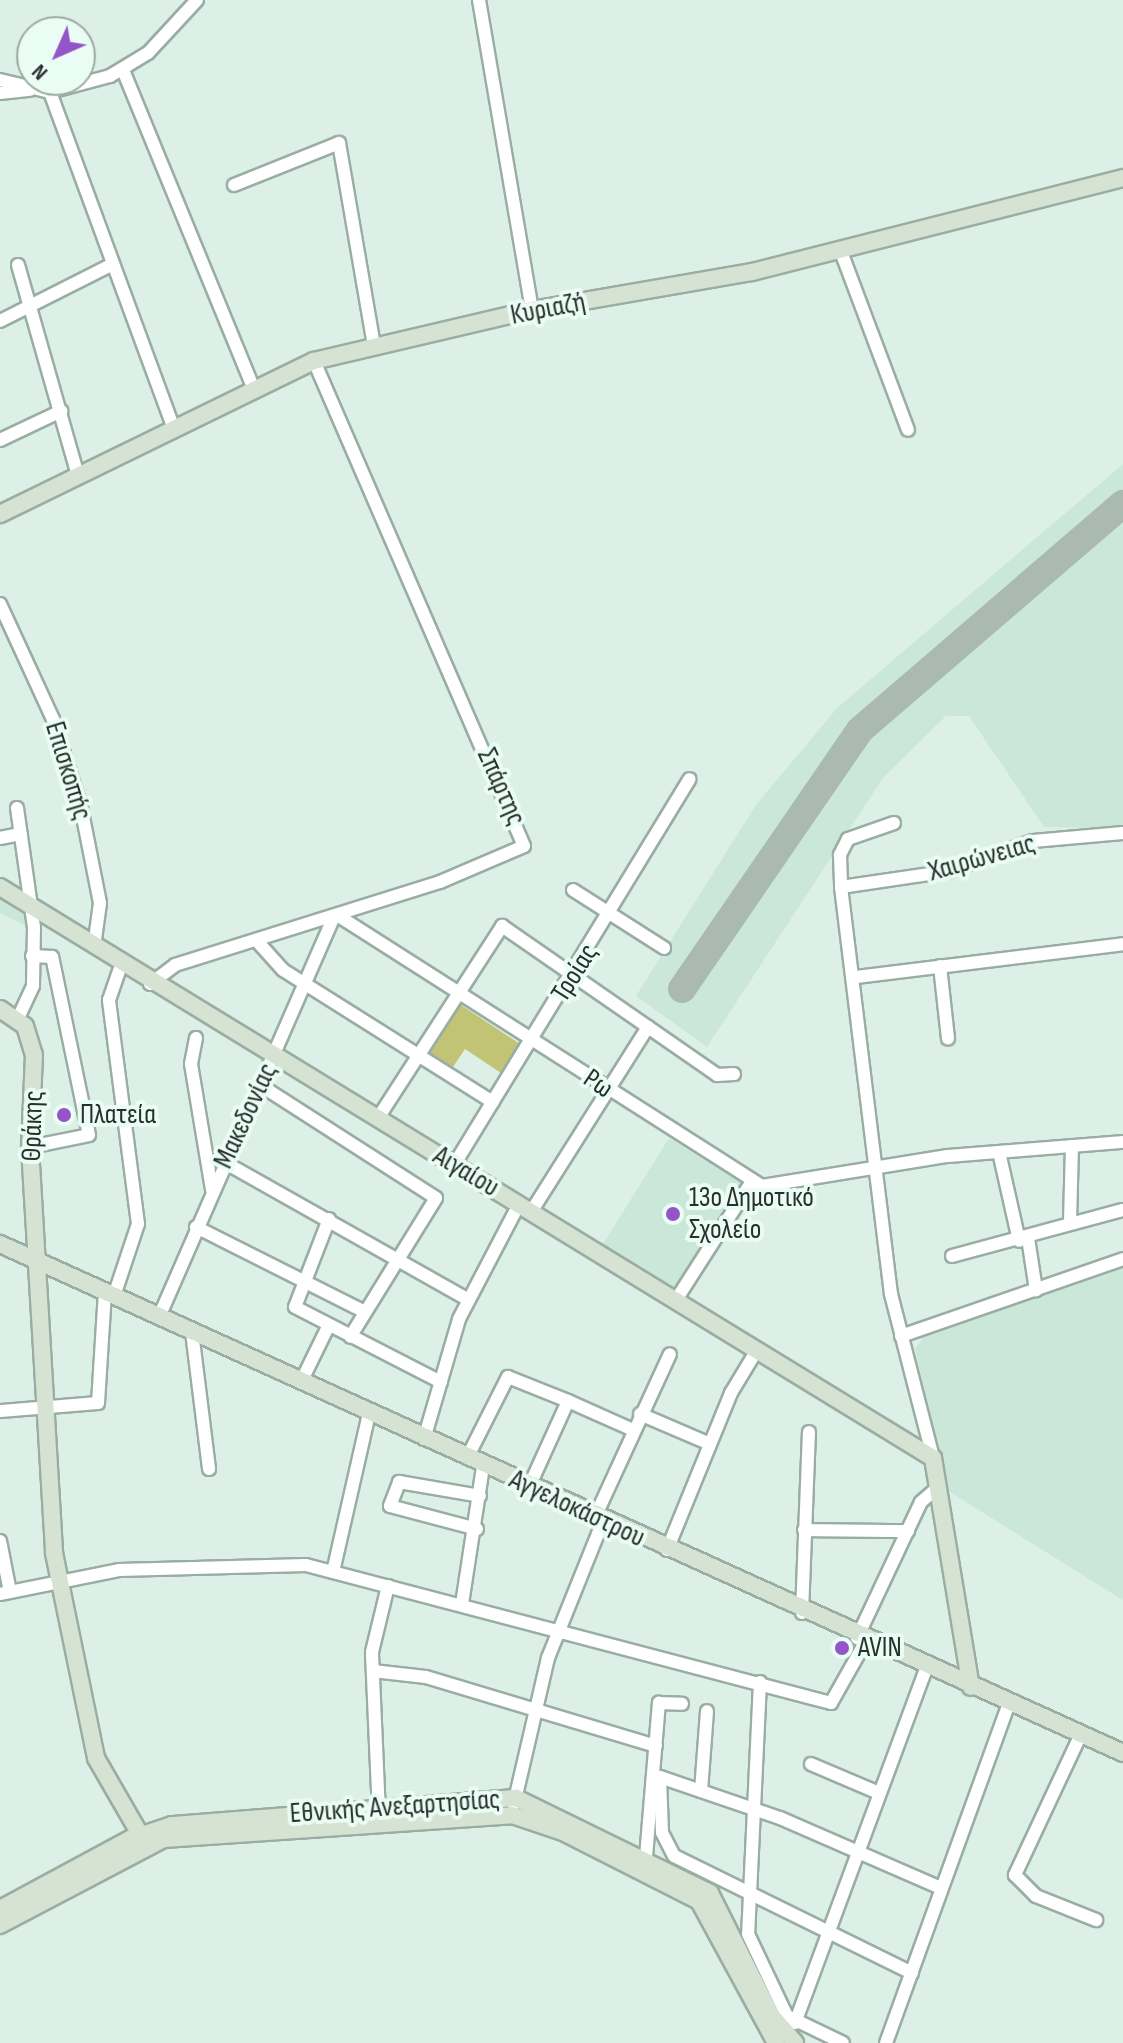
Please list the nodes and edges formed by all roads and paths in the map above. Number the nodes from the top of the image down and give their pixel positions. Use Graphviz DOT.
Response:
graph roads {
  1 [pos="197,0"];
  2 [pos="479,0"];
  3 [pos="123,70"];
  4 [pos="96,78"];
  5 [pos="51,96"];
  6 [pos="1123,178"];
  7 [pos="234,185"];
  8 [pos="840,249"];
  9 [pos="18,265"];
  10 [pos="111,265"];
  11 [pos="31,305"];
  12 [pos="532,310"];
  13 [pos="0,321"];
  14 [pos="374,346"];
  15 [pos="314,361"];
  16 [pos="252,385"];
  17 [pos="61,411"];
  18 [pos="173,426"];
  19 [pos="908,430"];
  20 [pos="0,440"];
  21 [pos="78,476"];
  22 [pos="0,514"];
  23 [pos="0,604"];
  24 [pos="690,779"];
  25 [pos="17,808"];
  26 [pos="894,823"];
  27 [pos="1123,833"];
  28 [pos="21,834"];
  29 [pos="0,838"];
  30 [pos="0,887"];
  31 [pos="841,887"];
  32 [pos="573,890"];
  33 [pos="31,906"];
  34 [pos="612,914"];
  35 [pos="335,916"];
  36 [pos="256,940"];
  37 [pos="1123,944"];
  38 [pos="94,947"];
  39 [pos="664,948"];
  40 [pos="32,956"];
  41 [pos="121,966"];
  42 [pos="940,966"];
  43 [pos="574,975"];
  44 [pos="856,977"];
  45 [pos="302,982"];
  46 [pos="150,984"];
  47 [pos="456,990"];
  48 [pos="0,1009"];
  49 [pos="18,1018"];
  50 [pos="648,1027"];
  51 [pos="196,1038"];
  52 [pos="948,1039"];
  53 [pos="534,1041"];
  54 [pos="417,1053"];
  55 [pos="274,1055"];
  56 [pos="734,1074"];
  57 [pos="260,1085"];
  58 [pos="607,1090"];
  59 [pos="493,1102"];
  60 [pos="378,1118"];
  61 [pos="1123,1142"];
  62 [pos="1072,1146"];
  63 [pos="30,1147"];
  64 [pos="999,1152"];
  65 [pos="224,1162"];
  66 [pos="454,1165"];
  67 [pos="878,1167"];
  68 [pos="752,1181"];
  69 [pos="212,1190"];
  70 [pos="525,1208"];
  71 [pos="1123,1210"];
  72 [pos="329,1219"];
  73 [pos="1070,1222"];
  74 [pos="196,1227"];
  75 [pos="1024,1239"];
  76 [pos="0,1244"];
  77 [pos="397,1255"];
  78 [pos="952,1256"];
  79 [pos="35,1258"];
  80 [pos="1123,1259"];
  81 [pos="304,1281"];
  82 [pos="1036,1290"];
  83 [pos="110,1294"];
  84 [pos="467,1299"];
  85 [pos="676,1300"];
  86 [pos="365,1312"];
  87 [pos="159,1317"];
  88 [pos="328,1327"];
  89 [pos="192,1332"];
  90 [pos="901,1336"];
  91 [pos="350,1337"];
  92 [pos="757,1350"];
  93 [pos="670,1354"];
  94 [pos="301,1382"];
  95 [pos="441,1382"];
  96 [pos="568,1401"];
  97 [pos="42,1409"];
  98 [pos="0,1411"];
  99 [pos="369,1413"];
  100 [pos="640,1414"];
  101 [pos="633,1430"];
  102 [pos="809,1432"];
  103 [pos="424,1439"];
  104 [pos="710,1444"];
  105 [pos="467,1458"];
  106 [pos="933,1458"];
  107 [pos="483,1466"];
  108 [pos="209,1469"];
  109 [pos="529,1487"];
  110 [pos="938,1487"];
  111 [pos="480,1496"];
  112 [pos="599,1519"];
  113 [pos="477,1529"];
  114 [pos="804,1530"];
  115 [pos="908,1531"];
  116 [pos="0,1541"];
  117 [pos="667,1550"];
  118 [pos="333,1572"];
  119 [pos="60,1582"];
  120 [pos="388,1586"];
  121 [pos="5,1593"];
  122 [pos="462,1604"];
  123 [pos="802,1613"];
  124 [pos="559,1630"];
  125 [pos="861,1640"];
  126 [pos="926,1668"];
  127 [pos="373,1671"];
  128 [pos="760,1682"];
  129 [pos="971,1687"];
  130 [pos="682,1704"];
  131 [pos="1009,1704"];
  132 [pos="537,1709"];
  133 [pos="707,1711"];
  134 [pos="1081,1734"];
  135 [pos="656,1746"];
  136 [pos="1123,1753"];
  137 [pos="811,1764"];
  138 [pos="701,1791"];
  139 [pos="879,1793"];
  140 [pos="516,1798"];
  141 [pos="755,1809"];
  142 [pos="379,1814"];
  143 [pos="512,1815"];
  144 [pos="143,1839"];
  145 [pos="859,1852"];
  146 [pos="646,1865"];
  147 [pos="941,1888"];
  148 [pos="750,1893"];
  149 [pos="0,1909"];
  150 [pos="1096,1920"];
  151 [pos="0,1925"];
  152 [pos="829,1937"];
  153 [pos="912,1973"];
  154 [pos="795,2023"];
  155 [pos="776,2043"];
  156 [pos="795,2043"];
  157 [pos="843,2043"];
  158 [pos="886,2043"];
  1 -- 3 [label="street"];
  2 -- 12 [label="street"];
  3 -- 4 [label="street"];
  3 -- 16 [label="street"];
  5 -- 10 [label="street"];
  6 -- 8 [label="street, Κυριαζή"];
  7 -- 14 [label="street"];
  8 -- 12 [label="street, Κυριαζή"];
  8 -- 19 [label="street"];
  9 -- 11 [label="street"];
  10 -- 11 [label="street"];
  10 -- 18 [label="street"];
  11 -- 13 [label="street"];
  11 -- 17 [label="street"];
  12 -- 14 [label="street, Κυριαζή"];
  14 -- 15 [label="street, Κυριαζή"];
  15 -- 16 [label="street, Κυριαζή"];
  15 -- 35 [label="street, Σπάρτης"];
  16 -- 18 [label="street, Κυριαζή"];
  17 -- 20 [label="street"];
  17 -- 21 [label="street"];
  18 -- 21 [label="street, Κυριαζή"];
  21 -- 22 [label="street, Κυριαζή"];
  23 -- 38 [label="street, Επισκοπής"];
  24 -- 34 [label="street, Τροίας"];
  25 -- 28 [label="street"];
  26 -- 31 [label="street"];
  27 -- 31 [label="street, Χαιρώνειας"];
  28 -- 29 [label="street"];
  28 -- 33 [label="street"];
  30 -- 33 [label="street, Αιγαίου"];
  31 -- 44 [label="street"];
  32 -- 34 [label="street"];
  33 -- 38 [label="street, Αιγαίου"];
  33 -- 40 [label="street"];
  34 -- 39 [label="street"];
  34 -- 43 [label="street, Τροίας"];
  35 -- 36 [label="street, Σπάρτης"];
  35 -- 45 [label="street, Μακεδονίας"];
  35 -- 47 [label="street, Ρω"];
  36 -- 45 [label="street"];
  36 -- 46 [label="street, Σπάρτης"];
  37 -- 42 [label="street"];
  38 -- 41 [label="street, Αιγαίου"];
  40 -- 49 [label="street"];
  40 -- 63 [label="street"];
  41 -- 46 [label="street, Αιγαίου"];
  41 -- 83 [label="street"];
  42 -- 44 [label="street"];
  42 -- 52 [label="street"];
  43 -- 47 [label="street"];
  43 -- 50 [label="street"];
  43 -- 53 [label="street, Τροίας"];
  44 -- 67 [label="street"];
  45 -- 54 [label="street"];
  45 -- 55 [label="street, Μακεδονίας"];
  46 -- 55 [label="street, Αιγαίου"];
  47 -- 53 [label="street, Ρω"];
  47 -- 54 [label="street"];
  48 -- 49 [label="street"];
  49 -- 63 [label="street, Θράκης"];
  50 -- 56 [label="street"];
  50 -- 58 [label="street"];
  51 -- 69 [label="street"];
  53 -- 58 [label="street, Ρω"];
  53 -- 59 [label="street, Τροίας"];
  54 -- 59 [label="street"];
  54 -- 60 [label="street"];
  55 -- 57 [label="street, Μακεδονίας"];
  55 -- 60 [label="street, Αιγαίου"];
  57 -- 65 [label="street, Μακεδονίας"];
  57 -- 77 [label="street"];
  58 -- 68 [label="street, Ρω"];
  58 -- 70 [label="street"];
  59 -- 66 [label="street, Τροίας"];
  60 -- 66 [label="street, Αιγαίου"];
  61 -- 62 [label="street, Ρω"];
  62 -- 64 [label="street, Ρω"];
  62 -- 73 [label="street"];
  63 -- 79 [label="street, Θράκης"];
  64 -- 67 [label="street, Ρω"];
  64 -- 75 [label="street"];
  65 -- 69 [label="street, Μακεδονίας"];
  65 -- 72 [label="street"];
  66 -- 70 [label="street, Αιγαίου"];
  67 -- 68 [label="street, Ρω"];
  67 -- 90 [label="street"];
  68 -- 85 [label="street"];
  69 -- 74 [label="street, Μακεδονίας"];
  70 -- 84 [label="street"];
  70 -- 85 [label="street, Αιγαίου"];
  71 -- 73 [label="street"];
  72 -- 77 [label="street"];
  72 -- 81 [label="street"];
  73 -- 75 [label="street"];
  74 -- 81 [label="street"];
  74 -- 87 [label="street, Μακεδονίας"];
  75 -- 78 [label="street"];
  75 -- 82 [label="street"];
  76 -- 79 [label="street, Αγγελοκάστρου"];
  77 -- 84 [label="street"];
  77 -- 86 [label="street"];
  79 -- 83 [label="street, Αγγελοκάστρου"];
  79 -- 97 [label="street, Θράκης"];
  80 -- 82 [label="street"];
  81 -- 86 [label="street"];
  81 -- 88 [label="street"];
  82 -- 90 [label="street"];
  83 -- 87 [label="street, Αγγελοκάστρου"];
  83 -- 97 [label="street"];
  84 -- 95 [label="street"];
  85 -- 92 [label="street, Αιγαίου"];
  86 -- 91 [label="street"];
  87 -- 89 [label="street, Αγγελοκάστρου"];
  88 -- 91 [label="street"];
  88 -- 94 [label="street"];
  89 -- 94 [label="street, Αγγελοκάστρου"];
  89 -- 108 [label="street"];
  90 -- 106 [label="street"];
  91 -- 95 [label="street"];
  92 -- 104 [label="street"];
  92 -- 106 [label="street, Αιγαίου"];
  93 -- 100 [label="street"];
  94 -- 99 [label="street, Αγγελοκάστρου"];
  95 -- 103 [label="street"];
  96 -- 101 [label="street"];
  96 -- 105 [label="street"];
  96 -- 109 [label="street"];
  97 -- 98 [label="street"];
  97 -- 119 [label="street, Θράκης"];
  99 -- 103 [label="street, Αγγελοκάστρου"];
  99 -- 118 [label="street"];
  100 -- 101 [label="street"];
  100 -- 104 [label="street"];
  101 -- 112 [label="street"];
  102 -- 114 [label="street"];
  103 -- 105 [label="street, Αγγελοκάστρου"];
  104 -- 117 [label="street"];
  105 -- 107 [label="street, Αγγελοκάστρου"];
  106 -- 110 [label="street"];
  107 -- 109 [label="street, Αγγελοκάστρου"];
  107 -- 111 [label="street"];
  109 -- 112 [label="street, Αγγελοκάστρου"];
  110 -- 115 [label="street"];
  110 -- 129 [label="street"];
  111 -- 113 [label="street"];
  111 -- 113 [label="street"];
  112 -- 117 [label="street, Αγγελοκάστρου"];
  112 -- 124 [label="street"];
  113 -- 122 [label="street"];
  114 -- 115 [label="street"];
  114 -- 123 [label="street"];
  115 -- 125 [label="street"];
  116 -- 121 [label="street"];
  117 -- 123 [label="street, Αγγελοκάστρου"];
  118 -- 119 [label="street"];
  118 -- 120 [label="street"];
  119 -- 121 [label="street"];
  119 -- 144 [label="street, Θράκης"];
  120 -- 122 [label="street"];
  120 -- 127 [label="street"];
  122 -- 124 [label="street"];
  123 -- 125 [label="street, Αγγελοκάστρου"];
  124 -- 128 [label="street"];
  124 -- 132 [label="street"];
  125 -- 126 [label="street, Αγγελοκάστρου"];
  125 -- 128 [label="street"];
  126 -- 129 [label="street, Αγγελοκάστρου"];
  126 -- 139 [label="street"];
  127 -- 132 [label="street"];
  127 -- 142 [label="street"];
  128 -- 141 [label="street"];
  129 -- 131 [label="street, Αγγελοκάστρου"];
  130 -- 135 [label="street"];
  131 -- 134 [label="street, Αγγελοκάστρου"];
  131 -- 147 [label="street"];
  132 -- 135 [label="street"];
  132 -- 140 [label="street"];
  133 -- 138 [label="street"];
  134 -- 136 [label="street, Αγγελοκάστρου"];
  134 -- 150 [label="street"];
  135 -- 146 [label="street"];
  137 -- 139 [label="street"];
  138 -- 141 [label="street"];
  138 -- 148 [label="street"];
  139 -- 145 [label="street"];
  140 -- 142 [label="street, Εθνικής Ανεξαρτησίας"];
  140 -- 143 [label="street"];
  140 -- 146 [label="street, Εθνικής Ανεξαρτησίας"];
  141 -- 145 [label="street"];
  141 -- 148 [label="street"];
  142 -- 143 [label="street, Εθνικής Ανεξαρτησίας"];
  142 -- 144 [label="street, Εθνικής Ανεξαρτησίας"];
  143 -- 146 [label="street, Εθνικής Ανεξαρτησίας"];
  144 -- 149 [label="street, Εθνικής Ανεξαρτησίας"];
  144 -- 151 [label="street, Εθνικής Ανεξαρτησίας"];
  145 -- 147 [label="street"];
  145 -- 152 [label="street"];
  146 -- 155 [label="street, Εθνικής Ανεξαρτησίας"];
  146 -- 156 [label="street, Εθνικής Ανεξαρτησίας"];
  147 -- 153 [label="street"];
  148 -- 152 [label="street"];
  148 -- 154 [label="street"];
  152 -- 153 [label="street"];
  152 -- 154 [label="street"];
  153 -- 158 [label="street"];
  154 -- 157 [label="street"];
}
